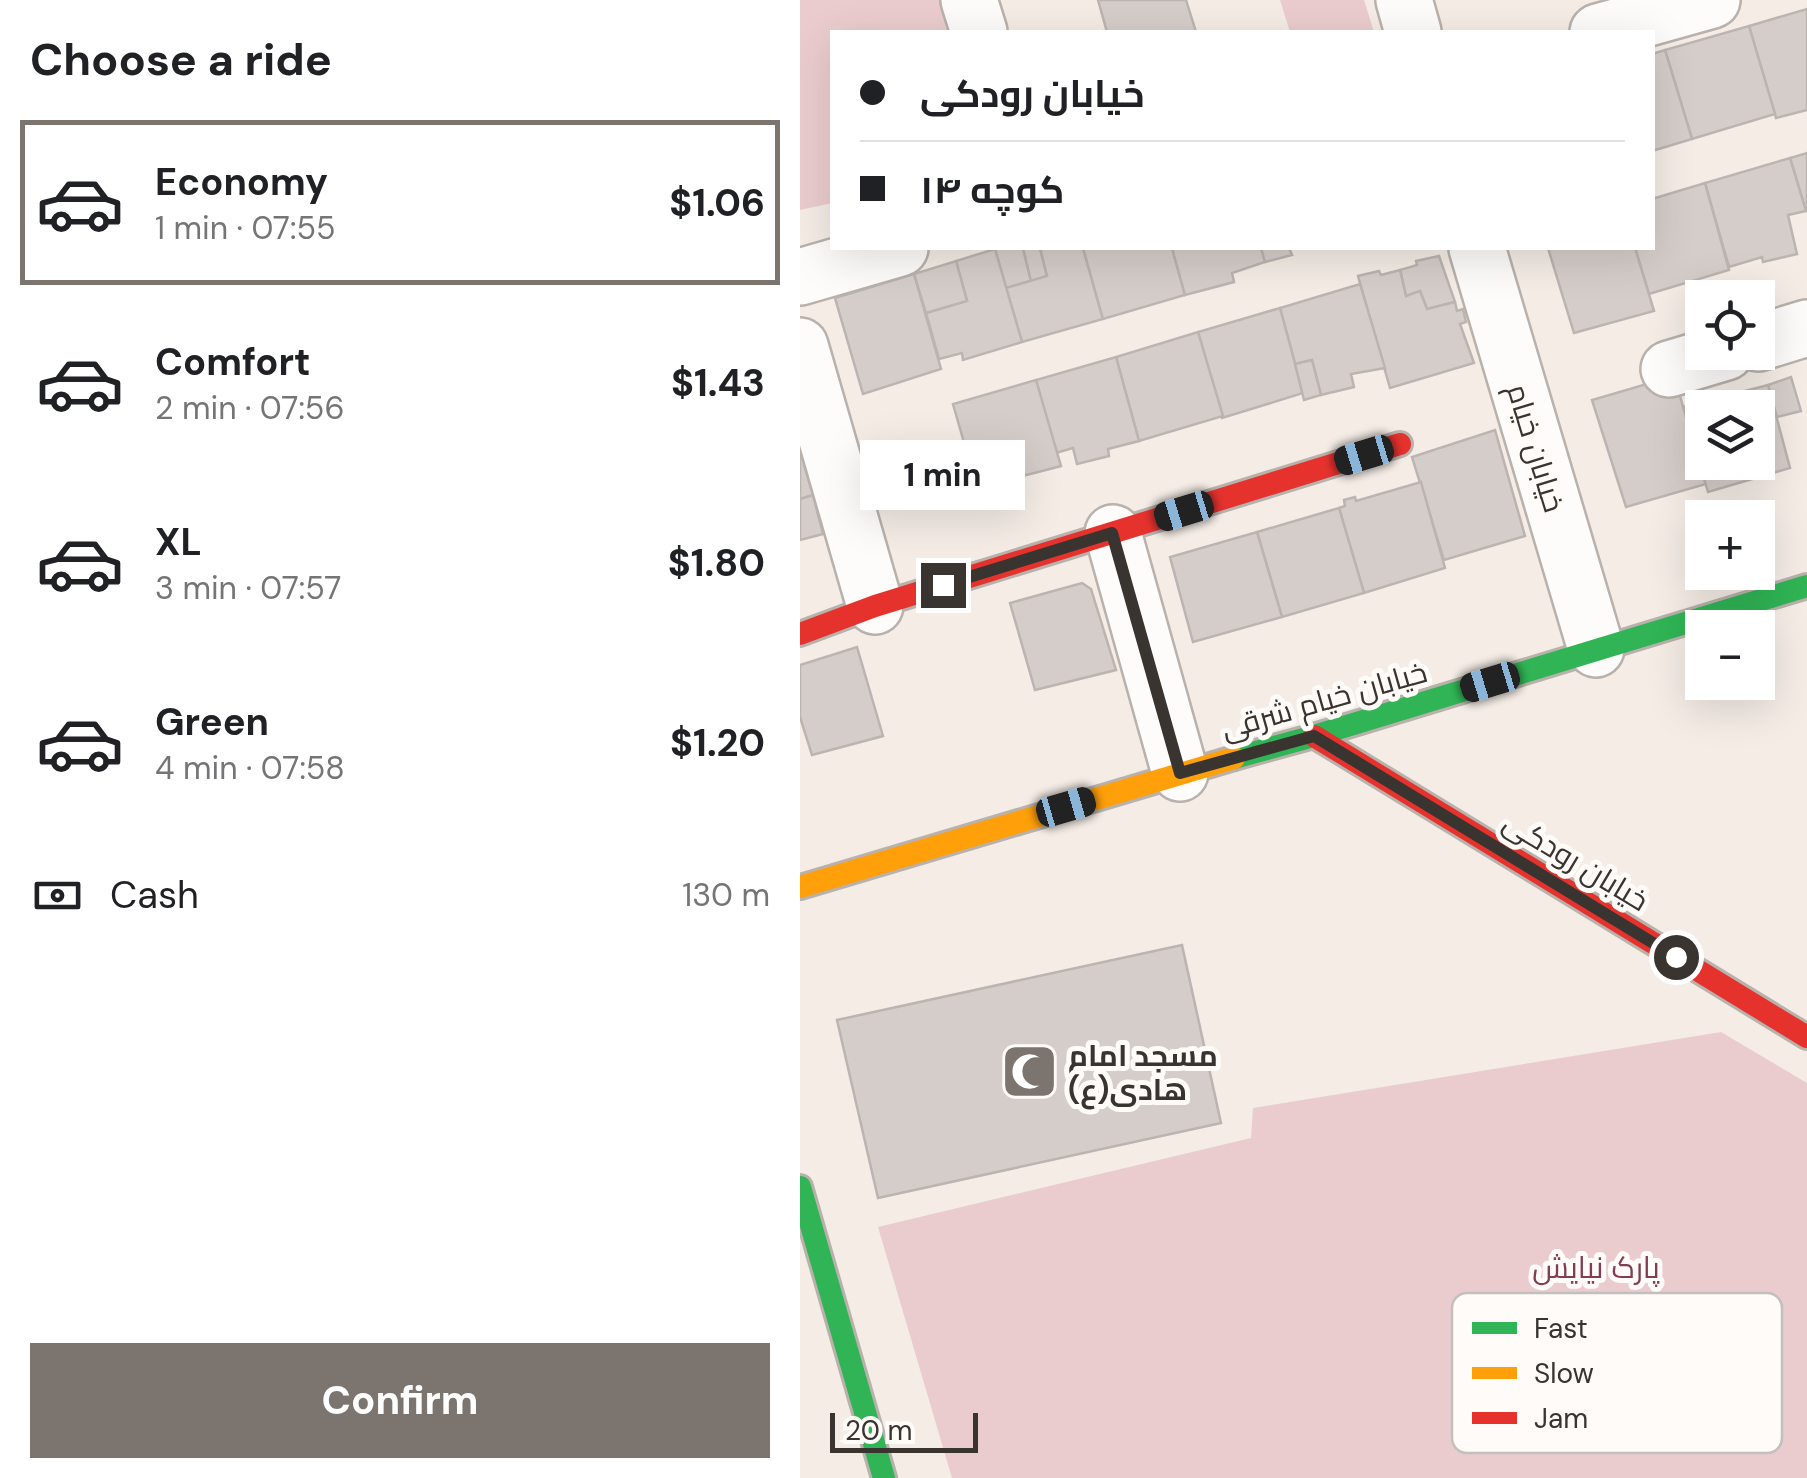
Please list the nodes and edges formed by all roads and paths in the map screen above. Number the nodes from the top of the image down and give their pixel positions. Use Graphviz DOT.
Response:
graph roads {
  1 [pos="969,0"];
  2 [pos="1404,0"];
  3 [pos="1712,0"];
  4 [pos="978,30"];
  5 [pos="1412,30"];
  6 [pos="1605,30"];
  7 [pos="893,250"];
  8 [pos="1478,250"];
  9 [pos="800,278"];
  10 [pos="1807,328"];
  11 [pos="1775,338"];
  12 [pos="800,346"];
  13 [pos="1685,365"];
  14 [pos="1669,370"];
  15 [pos="1400,444"];
  16 [pos="1112,533"];
  17 [pos="1807,586"];
  18 [pos="875,606"];
  19 [pos="800,634"];
  20 [pos="1596,649"];
  21 [pos="1314,736"];
  22 [pos="1180,773"];
  23 [pos="800,887"];
  24 [pos="1807,1037"];
  25 [pos="800,1187"];
  26 [pos="884,1478"];
  1 -- 4 [label="street"];
  2 -- 5 [label="street"];
  3 -- 6 [label="street"];
  7 -- 9 [label="street"];
  8 -- 20 [label="street, خیابان خیام"];
  10 -- 11 [label="street"];
  12 -- 18 [label="street"];
  13 -- 14 [label="street"];
  15 -- 16 [label="street"];
  16 -- 18 [label="street"];
  16 -- 22 [label="street"];
  17 -- 20 [label="street, خیابان خیام شرقی"];
  18 -- 19 [label="street"];
  20 -- 21 [label="street, خیابان خیام شرقی"];
  21 -- 22 [label="street, خیابان خیام شرقی"];
  21 -- 24 [label="street, خیابان رودکی"];
  22 -- 23 [label="street, خیابان خیام شرقی"];
  25 -- 26 [label="street"];
}
